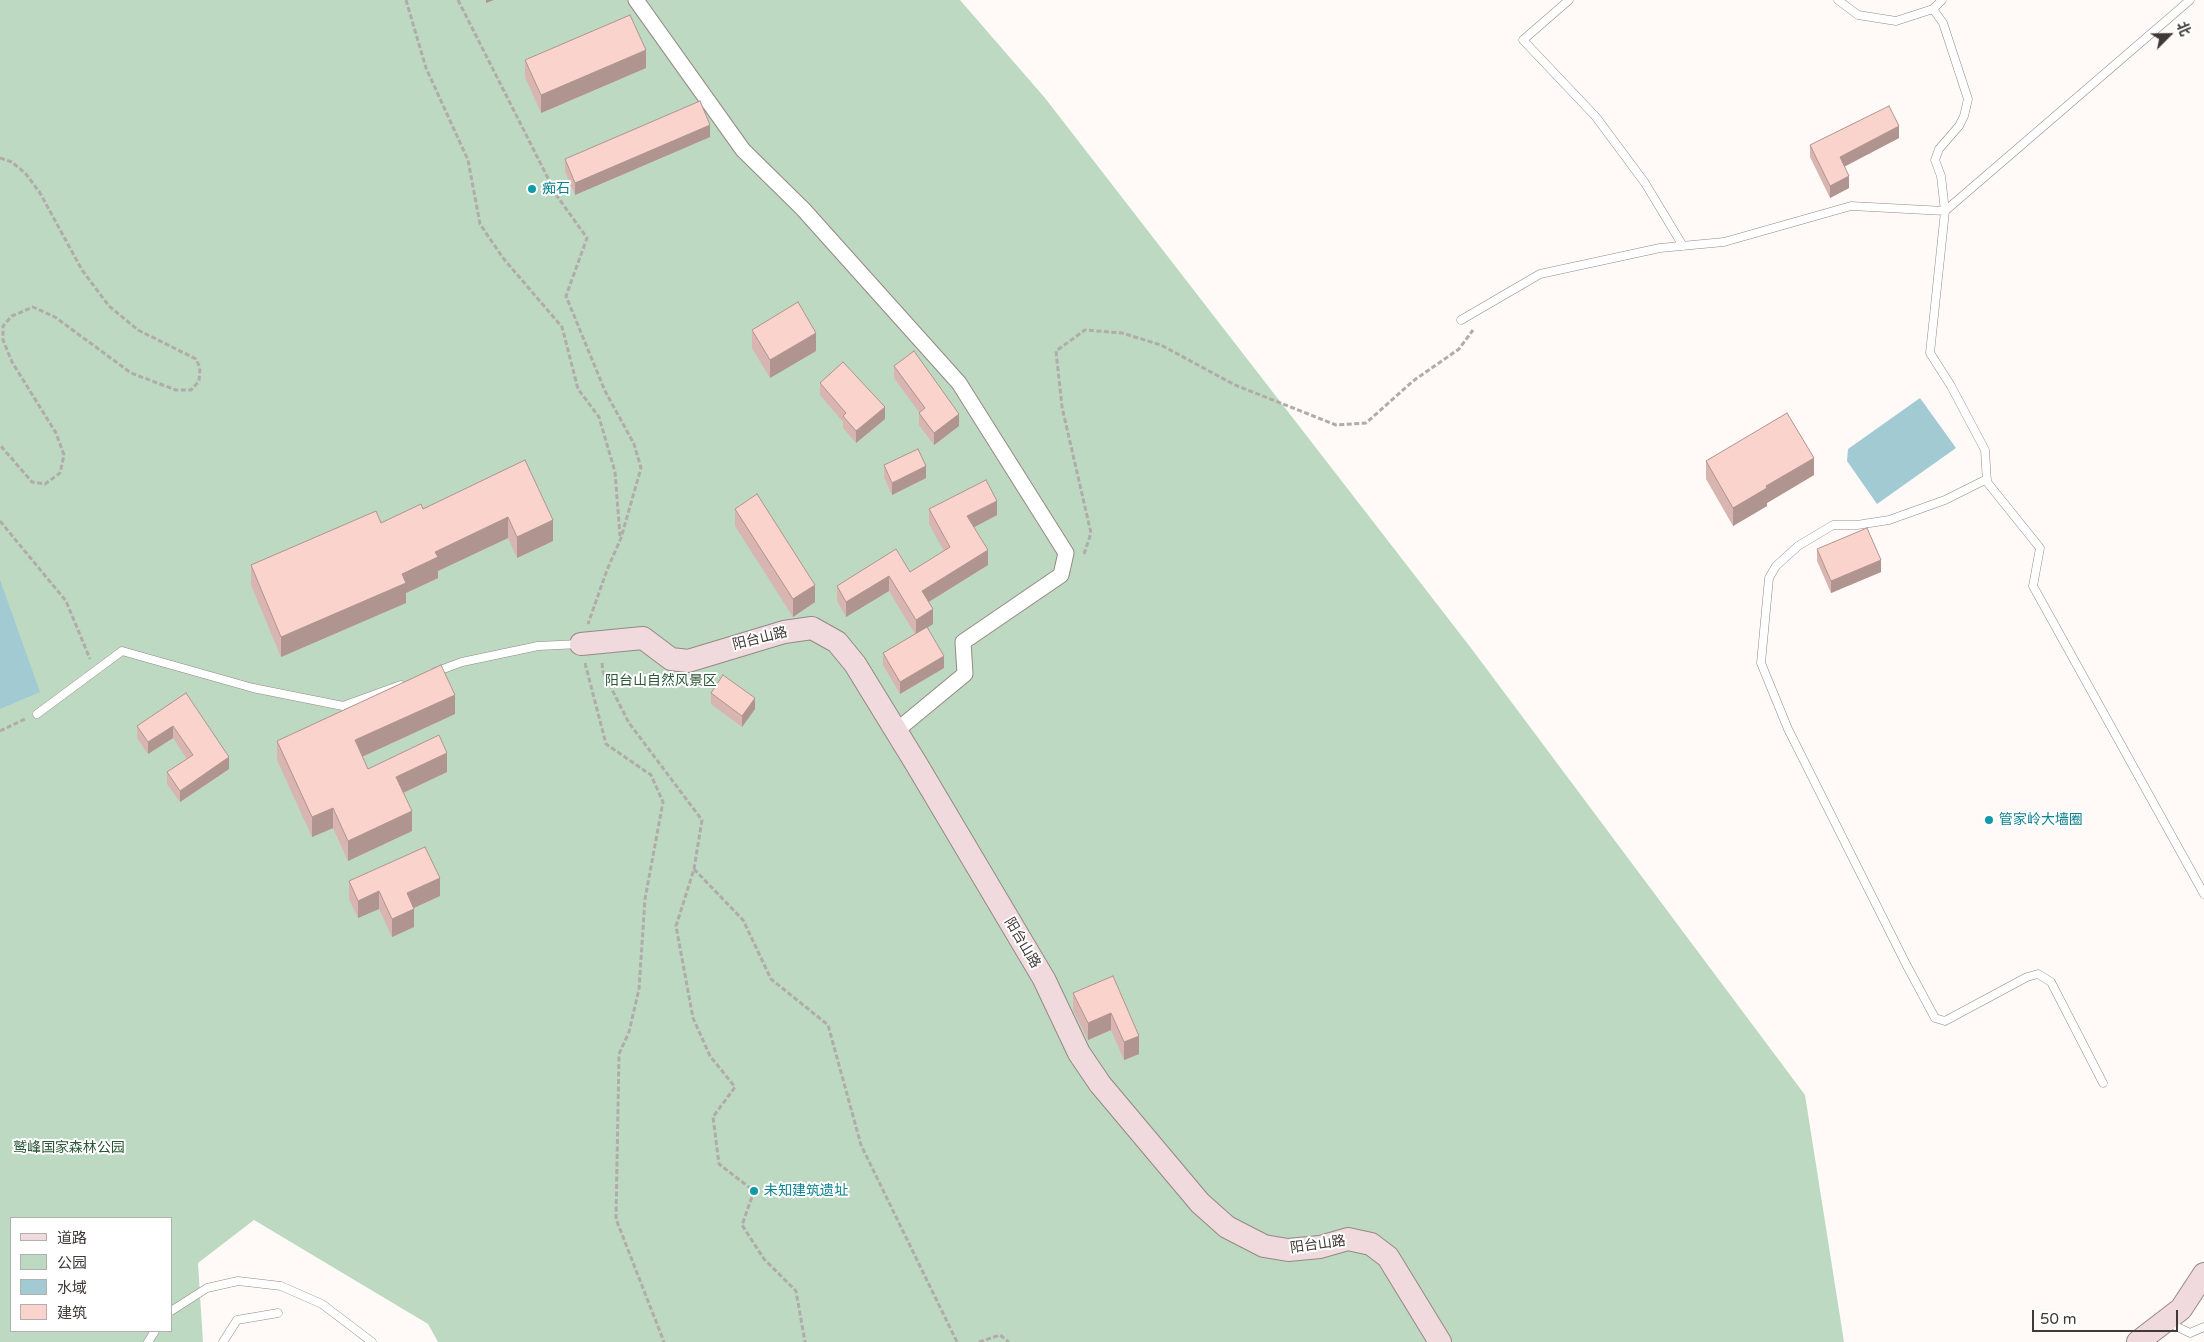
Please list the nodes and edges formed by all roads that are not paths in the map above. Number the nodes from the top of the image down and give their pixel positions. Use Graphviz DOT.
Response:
graph roads {
  1 [pos="636,0"];
  2 [pos="1569,0"];
  3 [pos="1838,0"];
  4 [pos="1942,0"];
  5 [pos="2190,0"];
  6 [pos="1933,9"];
  7 [pos="1945,211"];
  8 [pos="1683,246"];
  9 [pos="1462,320"];
  10 [pos="1987,479"];
  11 [pos="589,643"];
  12 [pos="426,676"];
  13 [pos="407,682"];
  14 [pos="37,714"];
  15 [pos="896,731"];
  16 [pos="2204,894"];
  17 [pos="2103,1083"];
  18 [pos="2204,1274"];
  19 [pos="172,1310"];
  20 [pos="278,1313"];
  21 [pos="2165,1321"];
  22 [pos="2204,1327"];
  23 [pos="223,1342"];
  24 [pos="372,1342"];
  25 [pos="1440,1342"];
  26 [pos="2138,1342"];
  1 -- 15 [label="street"];
  2 -- 8 [label="lane"];
  3 -- 6 [label="lane"];
  4 -- 6 [label="lane"];
  5 -- 7 [label="lane"];
  6 -- 7 [label="lane"];
  7 -- 8 [label="lane"];
  7 -- 10 [label="lane"];
  8 -- 9 [label="lane"];
  10 -- 16 [label="lane"];
  10 -- 17 [label="lane"];
  11 -- 12 [label="lane"];
  11 -- 15 [label="street, 阳台山路"];
  13 -- 14 [label="lane"];
  15 -- 25 [label="street, 阳台山路"];
  18 -- 21 [label="street"];
  19 -- 24 [label="lane"];
  20 -- 23 [label="lane"];
  21 -- 22 [label="lane"];
  21 -- 26 [label="street"];
}
